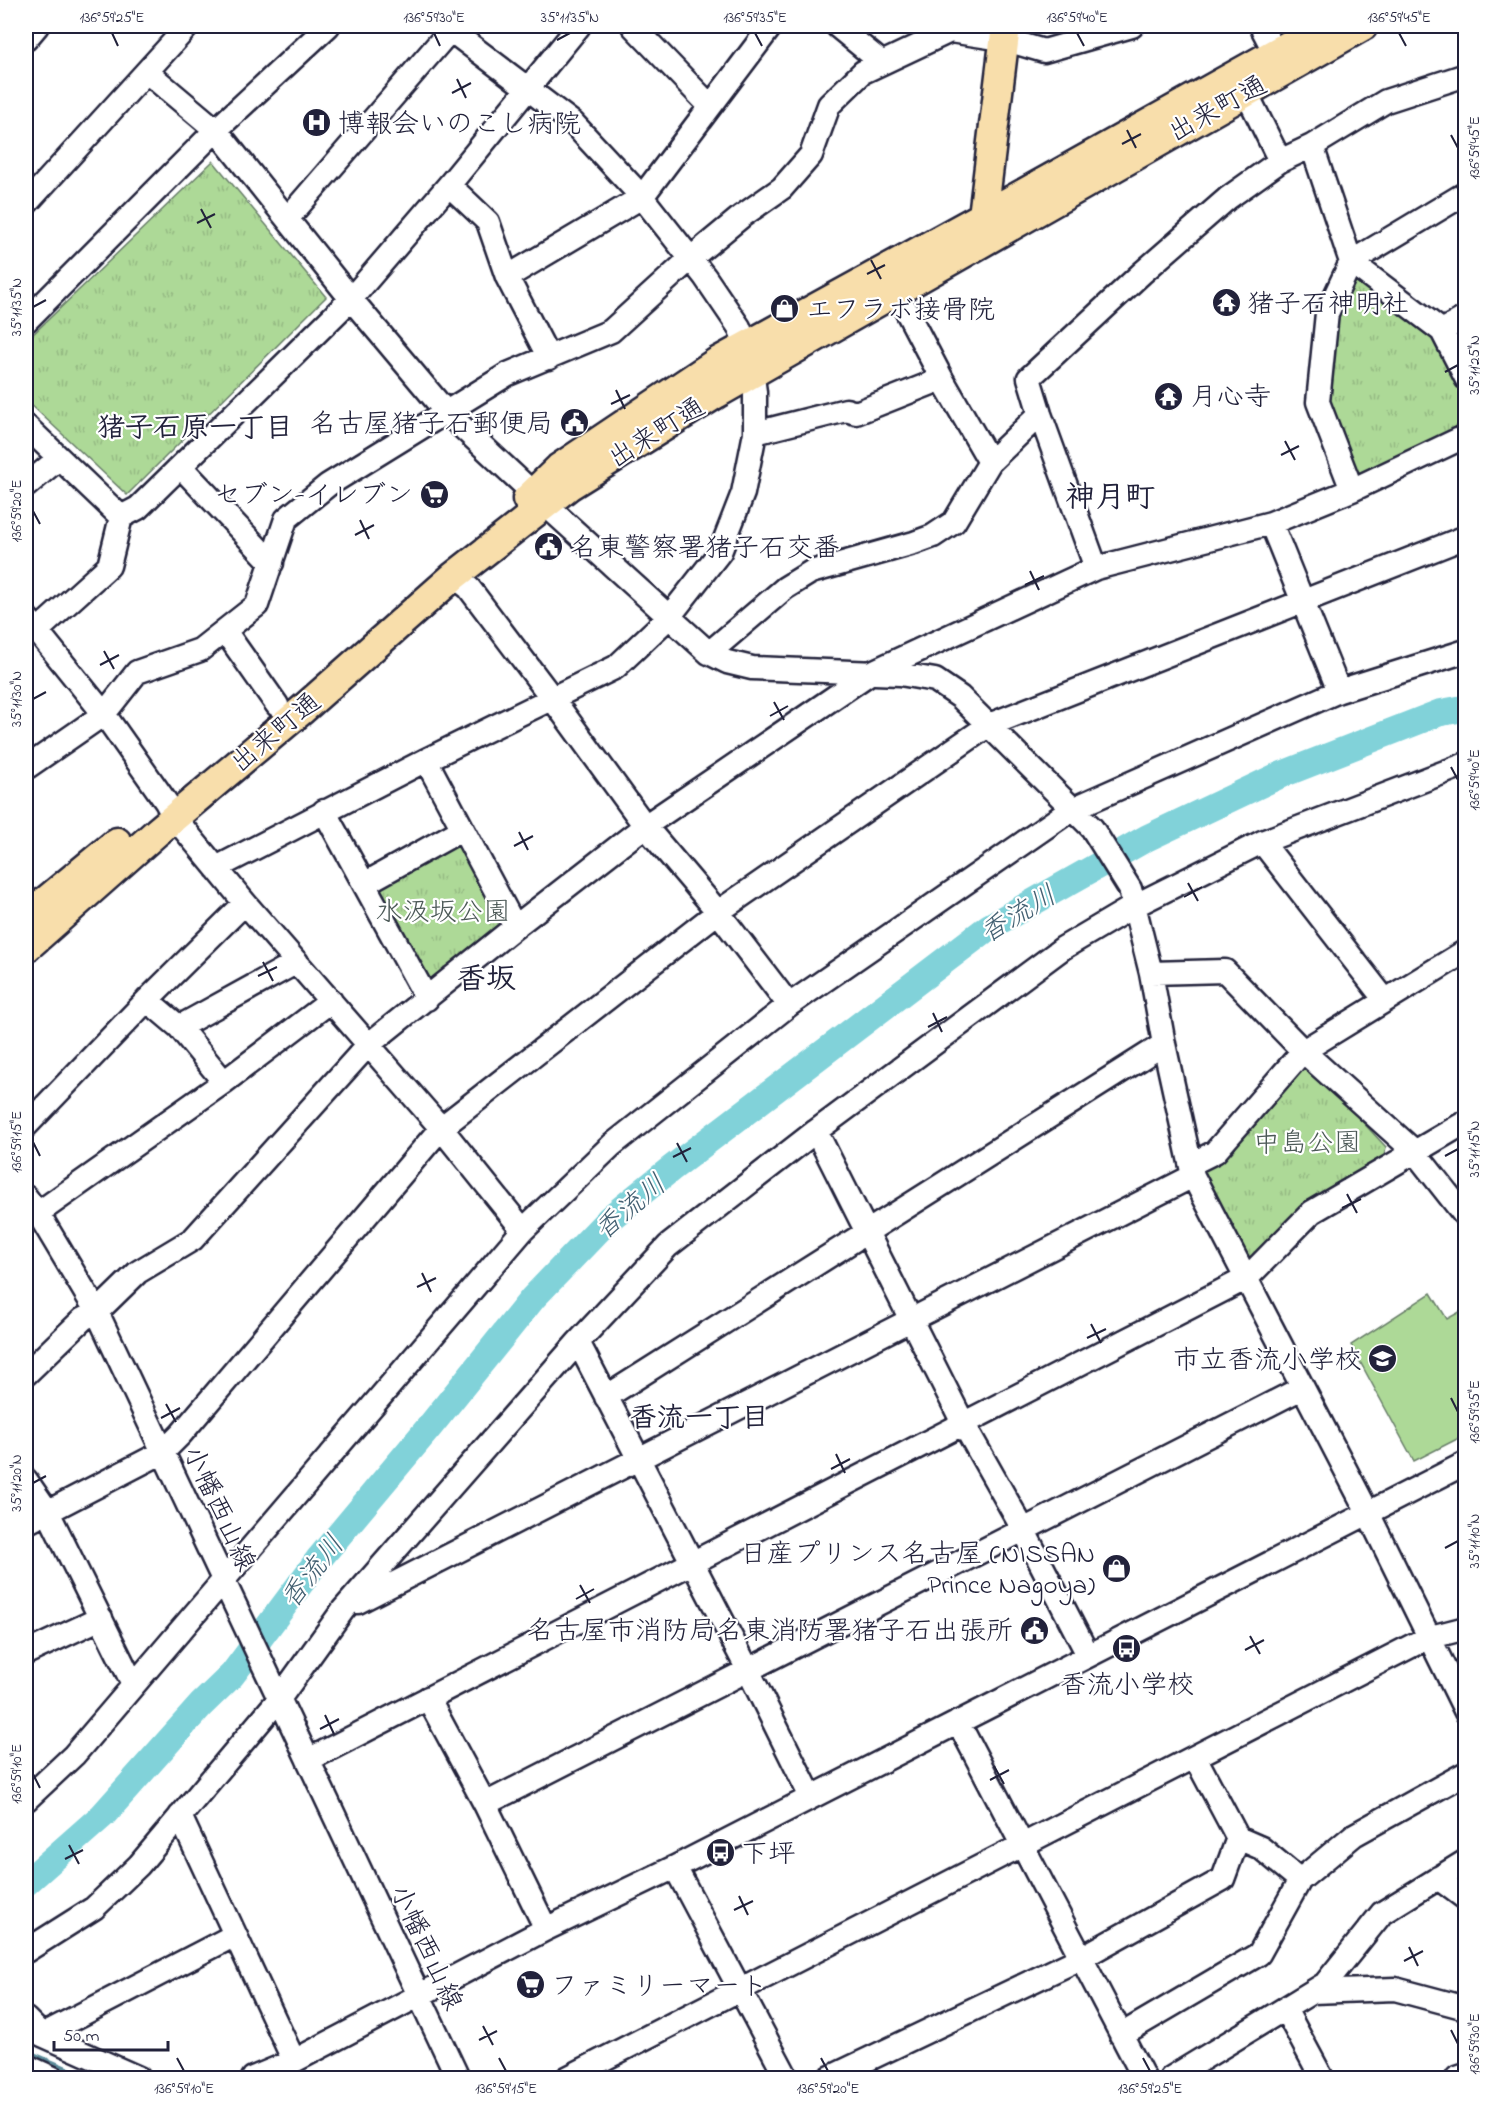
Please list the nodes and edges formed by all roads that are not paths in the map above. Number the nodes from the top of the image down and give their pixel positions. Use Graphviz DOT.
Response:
graph roads {
  1 [pos="37,26"];
  2 [pos="188,26"];
  3 [pos="328,26"];
  4 [pos="579,26"];
  5 [pos="633,26"];
  6 [pos="771,26"];
  7 [pos="837,26"];
  8 [pos="1132,26"];
  9 [pos="1261,26"];
  10 [pos="1323,26"];
  11 [pos="1363,26"];
  12 [pos="450,27"];
  13 [pos="1005,32"];
  14 [pos="26,39"];
  15 [pos="1275,53"];
  16 [pos="881,62"];
  17 [pos="147,72"];
  18 [pos="1466,75"];
  19 [pos="528,89"];
  20 [pos="1246,92"];
  21 [pos="710,106"];
  22 [pos="216,130"];
  23 [pos="1312,146"];
  24 [pos="1280,160"];
  25 [pos="449,185"];
  26 [pos="30,189"];
  27 [pos="1466,193"];
  28 [pos="642,197"];
  29 [pos="983,216"];
  30 [pos="288,218"];
  31 [pos="967,250"];
  32 [pos="690,259"];
  33 [pos="1351,262"];
  34 [pos="507,277"];
  35 [pos="896,291"];
  36 [pos="351,298"];
  37 [pos="1466,317"];
  38 [pos="26,321"];
  39 [pos="1442,331"];
  40 [pos="549,358"];
  41 [pos="750,360"];
  42 [pos="1466,378"];
  43 [pos="942,379"];
  44 [pos="446,412"];
  45 [pos="1040,414"];
  46 [pos="26,426"];
  47 [pos="755,433"];
  48 [pos="1466,436"];
  49 [pos="58,459"];
  50 [pos="990,462"];
  51 [pos="181,467"];
  52 [pos="26,486"];
  53 [pos="1352,490"];
  54 [pos="540,499"];
  55 [pos="121,517"];
  56 [pos="1271,523"];
  57 [pos="1466,537"];
  58 [pos="272,563"];
  59 [pos="1096,568"];
  60 [pos="454,576"];
  61 [pos="1302,602"];
  62 [pos="669,617"];
  63 [pos="31,624"];
  64 [pos="225,631"];
  65 [pos="1466,651"];
  66 [pos="710,653"];
  67 [pos="870,673"];
  68 [pos="1339,691"];
  69 [pos="552,698"];
  70 [pos="277,705"];
  71 [pos="104,714"];
  72 [pos="989,725"];
  73 [pos="426,759"];
  74 [pos="1466,764"];
  75 [pos="26,768"];
  76 [pos="1072,810"];
  77 [pos="324,811"];
  78 [pos="165,817"];
  79 [pos="645,826"];
  80 [pos="463,830"];
  81 [pos="1262,842"];
  82 [pos="216,868"];
  83 [pos="364,884"];
  84 [pos="245,903"];
  85 [pos="1134,906"];
  86 [pos="718,912"];
  87 [pos="26,917"];
  88 [pos="515,927"];
  89 [pos="26,930"];
  90 [pos="26,948"];
  91 [pos="1466,951"];
  92 [pos="297,962"];
  93 [pos="1151,973"];
  94 [pos="427,999"];
  95 [pos="147,1000"];
  96 [pos="1385,1000"];
  97 [pos="331,1001"];
  98 [pos="789,1005"];
  99 [pos="179,1028"];
  100 [pos="1164,1044"];
  101 [pos="368,1045"];
  102 [pos="1304,1051"];
  103 [pos="224,1082"];
  104 [pos="1466,1122"];
  105 [pos="26,1126"];
  106 [pos="441,1128"];
  107 [pos="816,1131"];
  108 [pos="1414,1151"];
  109 [pos="1192,1170"];
  110 [pos="32,1205"];
  111 [pos="1466,1217"];
  112 [pos="523,1230"];
  113 [pos="866,1232"];
  114 [pos="1247,1278"];
  115 [pos="97,1312"];
  116 [pos="911,1320"];
  117 [pos="578,1342"];
  118 [pos="27,1369"];
  119 [pos="1302,1388"];
  120 [pos="606,1397"];
  121 [pos="963,1423"];
  122 [pos="163,1452"];
  123 [pos="637,1458"];
  124 [pos="1466,1463"];
  125 [pos="26,1480"];
  126 [pos="48,1512"];
  127 [pos="1368,1513"];
  128 [pos="26,1523"];
  129 [pos="1023,1529"];
  130 [pos="691,1563"];
  131 [pos="223,1580"];
  132 [pos="343,1610"];
  133 [pos="101,1618"];
  134 [pos="1466,1628"];
  135 [pos="1427,1638"];
  136 [pos="26,1653"];
  137 [pos="1088,1655"];
  138 [pos="748,1670"];
  139 [pos="134,1684"];
  140 [pos="276,1693"];
  141 [pos="428,1698"];
  142 [pos="1466,1712"];
  143 [pos="958,1722"];
  144 [pos="1195,1757"];
  145 [pos="308,1760"];
  146 [pos="1466,1773"];
  147 [pos="811,1797"];
  148 [pos="26,1800"];
  149 [pos="485,1803"];
  150 [pos="180,1816"];
  151 [pos="1238,1838"];
  152 [pos="1022,1845"];
  153 [pos="1466,1861"];
  154 [pos="675,1867"];
  155 [pos="1438,1878"];
  156 [pos="1300,1880"];
  157 [pos="1466,1899"];
  158 [pos="546,1929"];
  159 [pos="235,1935"];
  160 [pos="26,1951"];
  161 [pos="1081,1958"];
  162 [pos="740,1990"];
  163 [pos="1312,1992"];
  164 [pos="419,1996"];
  165 [pos="1466,2008"];
  166 [pos="1285,2009"];
  167 [pos="26,2019"];
  168 [pos="42,2035"];
  169 [pos="1121,2036"];
  170 [pos="294,2061"];
  171 [pos="26,2068"];
  172 [pos="53,2079"];
  173 [pos="139,2079"];
  174 [pos="254,2079"];
  175 [pos="458,2079"];
  176 [pos="567,2079"];
  177 [pos="787,2079"];
  178 [pos="829,2079"];
  179 [pos="1144,2079"];
  180 [pos="1171,2079"];
  181 [pos="1322,2079"];
  1 -- 14 [label="street"];
  2 -- 17 [label="street"];
  3 -- 22 [label="street"];
  4 -- 19 [label="street"];
  5 -- 21 [label="street"];
  6 -- 21 [label="street"];
  7 -- 16 [label="street"];
  8 -- 13 [label="street"];
  9 -- 15 [label="street"];
  10 -- 15 [label="main road, 出来町通"];
  11 -- 20 [label="main road, 出来町通"];
  12 -- 19 [label="street"];
  12 -- 30 [label="street"];
  13 -- 16 [label="street"];
  13 -- 29 [label="main road"];
  15 -- 29 [label="main road, 出来町通"];
  16 -- 32 [label="street"];
  17 -- 22 [label="street"];
  17 -- 26 [label="street"];
  18 -- 23 [label="street"];
  19 -- 25 [label="street"];
  19 -- 28 [label="street"];
  20 -- 24 [label="street"];
  20 -- 31 [label="main road, 出来町通"];
  21 -- 28 [label="street"];
  22 -- 30 [label="street"];
  22 -- 38 [label="street"];
  23 -- 24 [label="street"];
  23 -- 33 [label="street"];
  24 -- 45 [label="street"];
  25 -- 34 [label="street"];
  25 -- 36 [label="street"];
  27 -- 33 [label="street"];
  28 -- 32 [label="street"];
  28 -- 34 [label="street"];
  29 -- 41 [label="main road, 出来町通"];
  30 -- 36 [label="street"];
  31 -- 35 [label="main road, 出来町通"];
  31 -- 41 [label="street"];
  32 -- 40 [label="street"];
  32 -- 41 [label="street"];
  33 -- 39 [label="street"];
  33 -- 53 [label="street"];
  34 -- 40 [label="street"];
  35 -- 41 [label="main road, 出来町通"];
  35 -- 43 [label="street"];
  36 -- 44 [label="street"];
  36 -- 51 [label="street"];
  37 -- 39 [label="street"];
  39 -- 42 [label="street"];
  40 -- 44 [label="street"];
  41 -- 47 [label="street"];
  41 -- 54 [label="main road, 出来町通"];
  41 -- 54 [label="main road, 出来町通"];
  43 -- 47 [label="street"];
  43 -- 50 [label="street"];
  44 -- 54 [label="street"];
  44 -- 58 [label="street"];
  45 -- 50 [label="street"];
  45 -- 59 [label="street"];
  46 -- 49 [label="street"];
  47 -- 62 [label="street"];
  48 -- 53 [label="street"];
  49 -- 52 [label="street"];
  49 -- 55 [label="street"];
  50 -- 66 [label="street"];
  51 -- 55 [label="street"];
  51 -- 58 [label="street"];
  53 -- 56 [label="street"];
  54 -- 60 [label="main road, 出来町通"];
  54 -- 62 [label="street"];
  54 -- 70 [label="main road, 出来町通"];
  55 -- 63 [label="street"];
  56 -- 59 [label="street"];
  56 -- 61 [label="street"];
  57 -- 61 [label="street"];
  58 -- 64 [label="street"];
  59 -- 67 [label="street"];
  60 -- 69 [label="street"];
  60 -- 78 [label="main road, 出来町通"];
  61 -- 68 [label="street"];
  61 -- 72 [label="street"];
  62 -- 66 [label="street"];
  62 -- 69 [label="street"];
  63 -- 71 [label="street"];
  64 -- 70 [label="street"];
  64 -- 71 [label="street"];
  65 -- 68 [label="street"];
  66 -- 67 [label="street"];
  67 -- 72 [label="street"];
  67 -- 79 [label="street"];
  68 -- 76 [label="street"];
  69 -- 73 [label="street"];
  69 -- 79 [label="street"];
  70 -- 78 [label="main road, 出来町通"];
  71 -- 75 [label="street"];
  71 -- 78 [label="street"];
  72 -- 76 [label="street"];
  72 -- 86 [label="street"];
  73 -- 77 [label="street"];
  73 -- 80 [label="street"];
  74 -- 81 [label="street"];
  76 -- 85 [label="street"];
  76 -- 98 [label="street"];
  77 -- 82 [label="street"];
  77 -- 83 [label="street"];
  78 -- 82 [label="street"];
  78 -- 87 [label="main road, 出来町通"];
  78 -- 89 [label="street"];
  78 -- 90 [label="main road, 出来町通"];
  79 -- 86 [label="street"];
  79 -- 88 [label="street"];
  80 -- 83 [label="street"];
  80 -- 88 [label="street"];
  81 -- 85 [label="street"];
  81 -- 96 [label="street"];
  82 -- 84 [label="street"];
  83 -- 94 [label="street"];
  84 -- 92 [label="street"];
  84 -- 95 [label="street"];
  85 -- 93 [label="street"];
  85 -- 107 [label="street"];
  86 -- 98 [label="street"];
  86 -- 106 [label="street"];
  88 -- 94 [label="street"];
  91 -- 96 [label="street"];
  92 -- 97 [label="street"];
  92 -- 99 [label="street"];
  93 -- 100 [label="street"];
  93 -- 102 [label="street"];
  94 -- 101 [label="street"];
  95 -- 99 [label="street"];
  95 -- 105 [label="street"];
  96 -- 102 [label="street"];
  97 -- 101 [label="street"];
  97 -- 103 [label="street"];
  98 -- 112 [label="street"];
  99 -- 103 [label="street"];
  100 -- 109 [label="street"];
  100 -- 113 [label="street"];
  101 -- 106 [label="street"];
  101 -- 115 [label="street"];
  102 -- 108 [label="street"];
  102 -- 109 [label="street"];
  103 -- 110 [label="street"];
  104 -- 108 [label="street"];
  106 -- 112 [label="street"];
  106 -- 122 [label="street"];
  107 -- 113 [label="street"];
  107 -- 117 [label="street"];
  108 -- 111 [label="street"];
  108 -- 114 [label="street"];
  109 -- 114 [label="street"];
  109 -- 116 [label="street"];
  110 -- 115 [label="street, 小幡西山線"];
  112 -- 131 [label="street"];
  113 -- 116 [label="street"];
  113 -- 120 [label="street"];
  114 -- 119 [label="street"];
  114 -- 121 [label="street"];
  115 -- 118 [label="street"];
  115 -- 122 [label="street, 小幡西山線"];
  116 -- 121 [label="street"];
  116 -- 123 [label="street"];
  117 -- 120 [label="street"];
  117 -- 132 [label="street"];
  119 -- 127 [label="street"];
  119 -- 129 [label="street"];
  120 -- 123 [label="street"];
  121 -- 129 [label="street"];
  121 -- 130 [label="street"];
  122 -- 126 [label="street"];
  122 -- 131 [label="street, 小幡西山線"];
  123 -- 130 [label="street"];
  123 -- 132 [label="street"];
  124 -- 127 [label="street"];
  125 -- 126 [label="street"];
  126 -- 128 [label="street"];
  126 -- 133 [label="street"];
  127 -- 135 [label="street"];
  127 -- 137 [label="street"];
  129 -- 137 [label="street"];
  129 -- 138 [label="street"];
  130 -- 138 [label="street"];
  130 -- 141 [label="street"];
  131 -- 139 [label="street"];
  131 -- 140 [label="street, 小幡西山線"];
  132 -- 140 [label="street"];
  133 -- 136 [label="street"];
  133 -- 139 [label="street"];
  134 -- 135 [label="street"];
  135 -- 142 [label="street"];
  135 -- 144 [label="street"];
  137 -- 143 [label="street"];
  138 -- 147 [label="street"];
  138 -- 149 [label="street"];
  139 -- 148 [label="street"];
  140 -- 145 [label="street, 小幡西山線"];
  140 -- 150 [label="street"];
  141 -- 145 [label="street"];
  141 -- 149 [label="street"];
  143 -- 147 [label="street"];
  143 -- 152 [label="street"];
  144 -- 151 [label="street"];
  144 -- 152 [label="street"];
  145 -- 164 [label="street, 小幡西山線"];
  146 -- 156 [label="street"];
  147 -- 154 [label="street"];
  149 -- 158 [label="street"];
  150 -- 159 [label="street"];
  150 -- 160 [label="street"];
  151 -- 156 [label="street"];
  151 -- 161 [label="street"];
  152 -- 161 [label="street"];
  152 -- 162 [label="street"];
  153 -- 155 [label="street"];
  154 -- 158 [label="street"];
  154 -- 162 [label="street"];
  155 -- 157 [label="street"];
  155 -- 163 [label="street"];
  156 -- 169 [label="street"];
  158 -- 164 [label="street"];
  159 -- 168 [label="street"];
  159 -- 170 [label="street"];
  161 -- 169 [label="street"];
  161 -- 178 [label="street"];
  162 -- 176 [label="street"];
  162 -- 177 [label="street"];
  163 -- 165 [label="street"];
  163 -- 166 [label="street"];
  164 -- 170 [label="street"];
  164 -- 175 [label="street, 小幡西山線"];
  166 -- 180 [label="street"];
  166 -- 181 [label="street"];
  167 -- 168 [label="street"];
  168 -- 173 [label="street"];
  169 -- 179 [label="street"];
  170 -- 174 [label="street"];
  171 -- 172 [label="street"];
}
